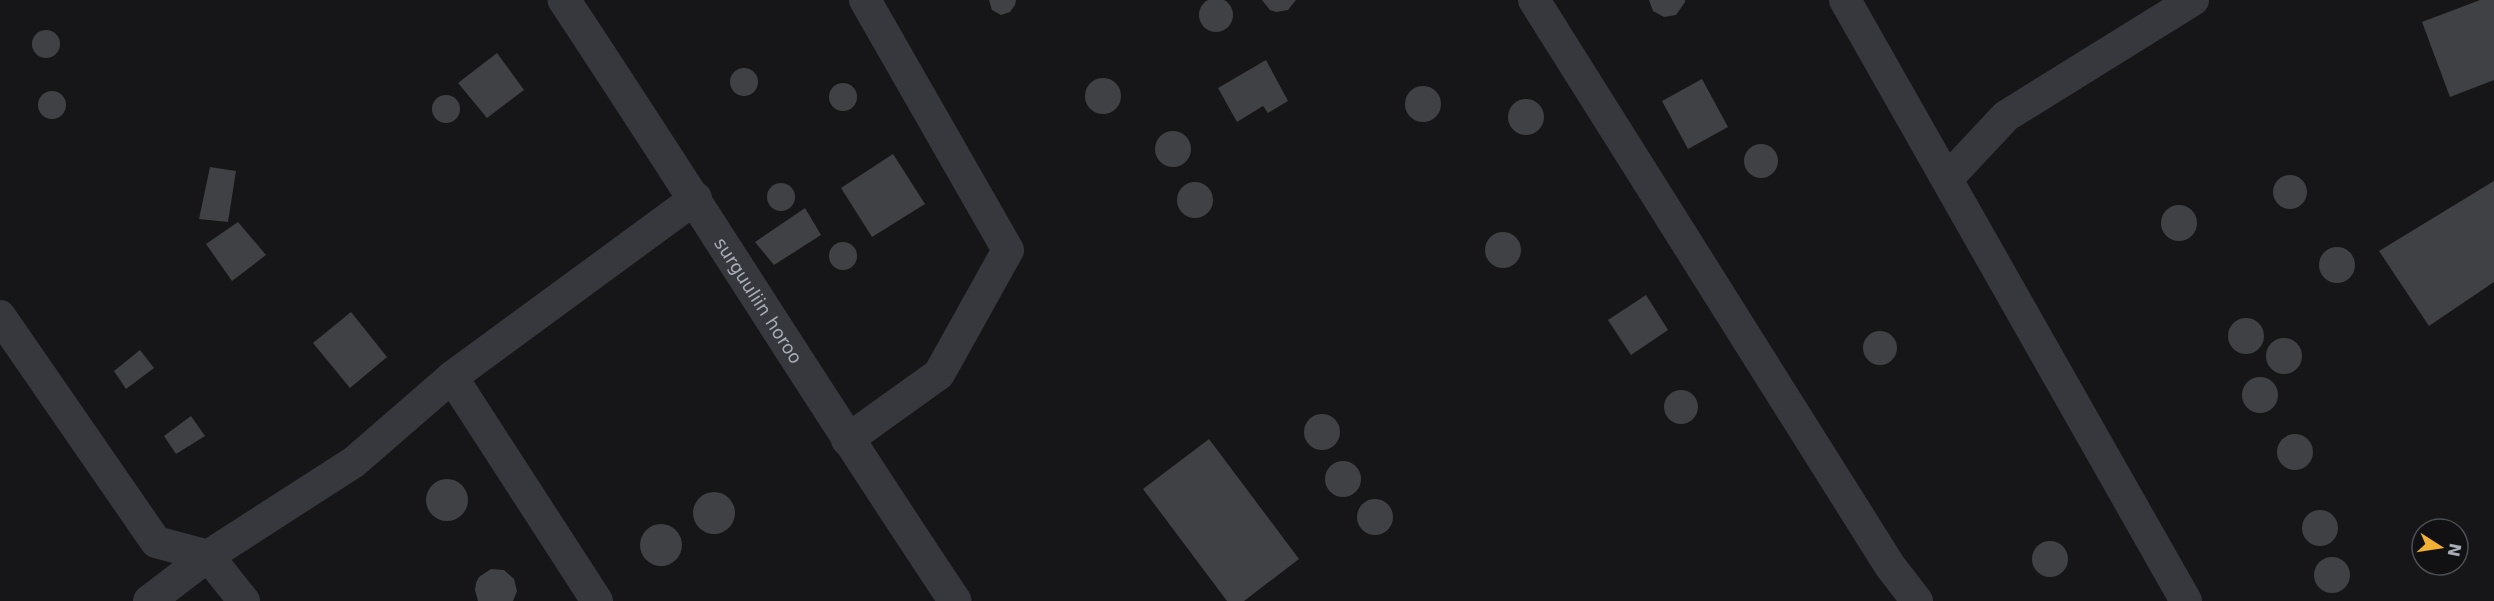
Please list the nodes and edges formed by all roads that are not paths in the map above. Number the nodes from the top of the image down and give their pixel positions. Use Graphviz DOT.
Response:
graph roads {
  1 [pos="564,0"];
  2 [pos="865,0"];
  3 [pos="1534,0"];
  4 [pos="1845,0"];
  5 [pos="2193,0"];
  6 [pos="1947,179"];
  7 [pos="696,198"];
  8 [pos="0,316"];
  9 [pos="452,377"];
  10 [pos="847,440"];
  11 [pos="208,556"];
  12 [pos="149,601"];
  13 [pos="244,601"];
  14 [pos="597,601"];
  15 [pos="954,601"];
  16 [pos="1917,601"];
  17 [pos="2186,601"];
  1 -- 7 [label="street, surguuliin horoo"];
  2 -- 10 [label="street"];
  3 -- 16 [label="street"];
  4 -- 6 [label="street"];
  5 -- 6 [label="street"];
  6 -- 17 [label="street"];
  7 -- 9 [label="street"];
  7 -- 10 [label="street, surguuliin horoo"];
  8 -- 11 [label="street"];
  9 -- 11 [label="street"];
  9 -- 14 [label="street"];
  10 -- 15 [label="street, surguuliin horoo"];
  11 -- 12 [label="street"];
  11 -- 13 [label="street"];
}
